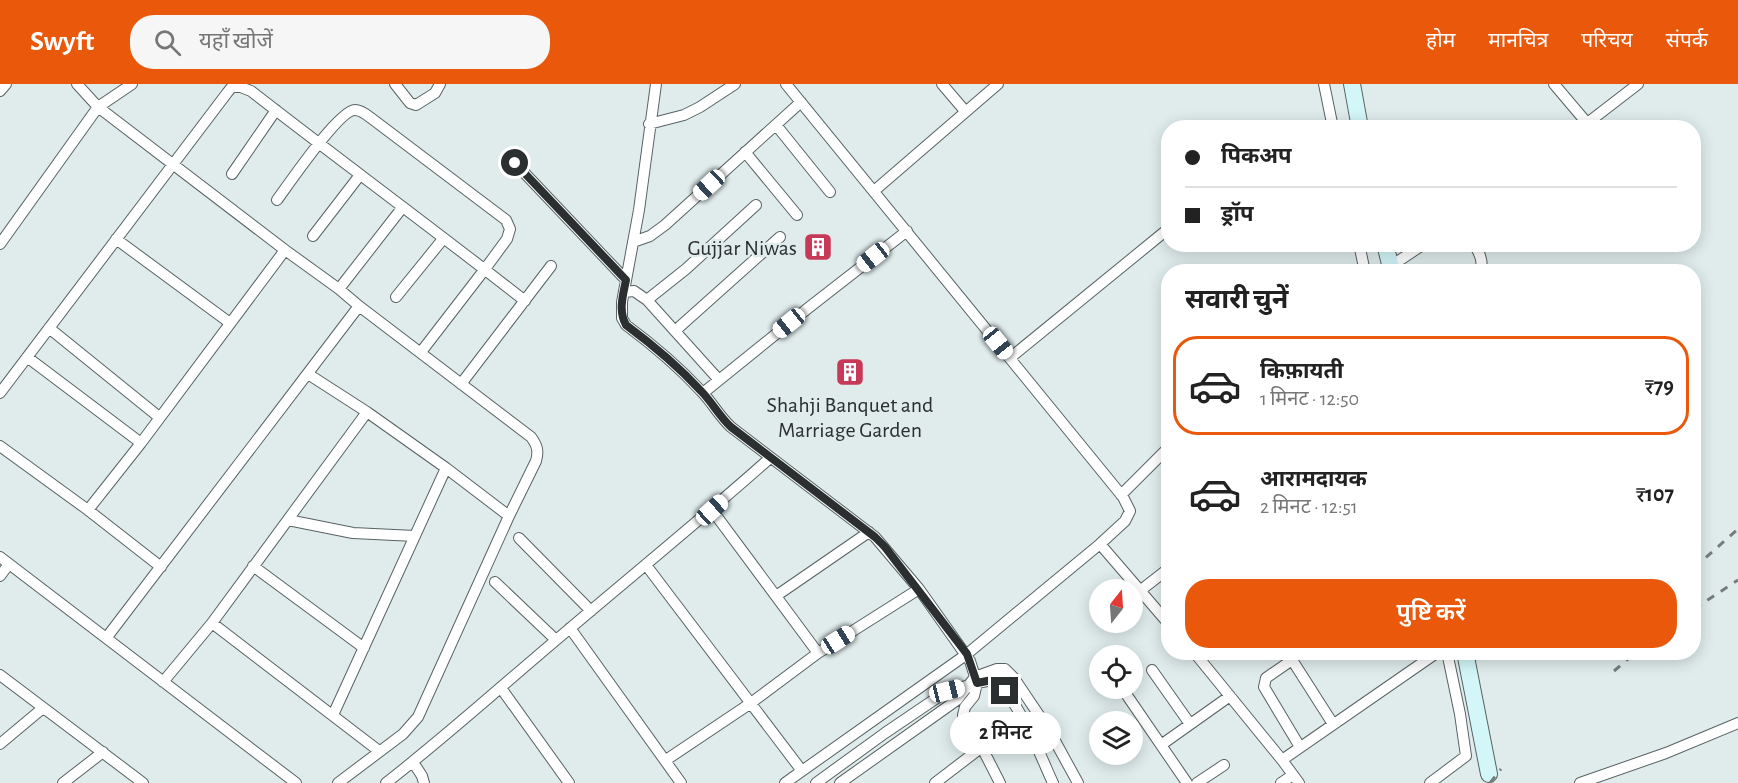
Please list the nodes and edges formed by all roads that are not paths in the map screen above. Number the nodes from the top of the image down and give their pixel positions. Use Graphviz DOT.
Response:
graph roads {
  1 [pos="6,84"];
  2 [pos="77,84"];
  3 [pos="132,84"];
  4 [pos="395,84"];
  5 [pos="440,84"];
  6 [pos="656,84"];
  7 [pos="735,84"];
  8 [pos="786,84"];
  9 [pos="942,84"];
  10 [pos="998,84"];
  11 [pos="1324,84"];
  12 [pos="1352,84"];
  13 [pos="1554,84"];
  14 [pos="1638,84"];
  15 [pos="0,91"];
  16 [pos="801,102"];
  17 [pos="98,107"];
  18 [pos="276,110"];
  19 [pos="965,111"];
  20 [pos="1331,120"];
  21 [pos="1359,120"];
  22 [pos="1580,120"];
  23 [pos="1591,120"];
  24 [pos="650,124"];
  25 [pos="776,125"];
  26 [pos="318,144"];
  27 [pos="745,152"];
  28 [pos="515,163"];
  29 [pos="173,165"];
  30 [pos="232,174"];
  31 [pos="360,175"];
  32 [pos="874,191"];
  33 [pos="830,192"];
  34 [pos="277,200"];
  35 [pos="756,205"];
  36 [pos="402,208"];
  37 [pos="797,215"];
  38 [pos="907,231"];
  39 [pos="1161,235"];
  40 [pos="313,236"];
  41 [pos="780,237"];
  42 [pos="443,238"];
  43 [pos="116,239"];
  44 [pos="633,242"];
  45 [pos="0,244"];
  46 [pos="285,250"];
  47 [pos="1414,252"];
  48 [pos="1398,264"];
  49 [pos="551,266"];
  50 [pos="485,270"];
  51 [pos="626,280"];
  52 [pos="339,289"];
  53 [pos="624,292"];
  54 [pos="396,297"];
  55 [pos="647,300"];
  56 [pos="525,301"];
  57 [pos="358,306"];
  58 [pos="230,323"];
  59 [pos="49,328"];
  60 [pos="676,330"];
  61 [pos="420,352"];
  62 [pos="27,357"];
  63 [pos="1010,358"];
  64 [pos="308,374"];
  65 [pos="719,380"];
  66 [pos="461,384"];
  67 [pos="0,393"];
  68 [pos="703,393"];
  69 [pos="367,412"];
  70 [pos="159,417"];
  71 [pos="141,443"];
  72 [pos="0,446"];
  73 [pos="1161,455"];
  74 [pos="770,458"];
  75 [pos="446,468"];
  76 [pos="1121,495"];
  77 [pos="88,510"];
  78 [pos="712,510"];
  79 [pos="509,516"];
  80 [pos="288,520"];
  81 [pos="869,532"];
  82 [pos="415,536"];
  83 [pos="519,538"];
  84 [pos="1101,544"];
  85 [pos="0,557"];
  86 [pos="9,564"];
  87 [pos="646,565"];
  88 [pos="253,566"];
  89 [pos="161,567"];
  90 [pos="1161,574"];
  91 [pos="0,576"];
  92 [pos="1131,579"];
  93 [pos="495,582"];
  94 [pos="1143,588"];
  95 [pos="919,589"];
  96 [pos="1143,592"];
  97 [pos="776,596"];
  98 [pos="591,611"];
  99 [pos="1161,614"];
  100 [pos="212,623"];
  101 [pos="570,628"];
  102 [pos="107,637"];
  103 [pos="556,640"];
  104 [pos="364,648"];
  105 [pos="818,653"];
  106 [pos="967,654"];
  107 [pos="1201,660"];
  108 [pos="1286,660"];
  109 [pos="1293,660"];
  110 [pos="1426,660"];
  111 [pos="1449,660"];
  112 [pos="1467,660"];
  113 [pos="1152,670"];
  114 [pos="0,675"];
  115 [pos="163,682"];
  116 [pos="973,682"];
  117 [pos="501,688"];
  118 [pos="1230,696"];
  119 [pos="1129,699"];
  120 [pos="751,703"];
  121 [pos="43,708"];
  122 [pos="333,715"];
  123 [pos="1738,723"];
  124 [pos="1190,724"];
  125 [pos="1333,724"];
  126 [pos="0,744"];
  127 [pos="1161,745"];
  128 [pos="982,747"];
  129 [pos="1300,747"];
  130 [pos="379,751"];
  131 [pos="103,752"];
  132 [pos="666,760"];
  133 [pos="1282,760"];
  134 [pos="413,762"];
  135 [pos="1224,765"];
  136 [pos="802,771"];
  137 [pos="1490,774"];
  138 [pos="1296,779"];
  139 [pos="423,780"];
  140 [pos="63,783"];
  141 [pos="143,783"];
  142 [pos="296,783"];
  143 [pos="338,783"];
  144 [pos="386,783"];
  145 [pos="434,783"];
  146 [pos="569,783"];
  147 [pos="681,783"];
  148 [pos="784,783"];
  149 [pos="816,783"];
  150 [pos="840,783"];
  151 [pos="935,783"];
  152 [pos="1000,783"];
  153 [pos="1053,783"];
  154 [pos="1078,783"];
  155 [pos="1187,783"];
  156 [pos="1197,783"];
  157 [pos="1281,783"];
  158 [pos="1430,783"];
  159 [pos="1580,783"];
  1 -- 15 [label="street"];
  2 -- 17 [label="street"];
  3 -- 17 [label="street"];
  4 -- 5 [label="street"];
  6 -- 24 [label="street"];
  7 -- 24 [label="street"];
  8 -- 16 [label="street"];
  9 -- 19 [label="street"];
  10 -- 19 [label="street"];
  11 -- 20 [label="street"];
  12 -- 21 [label="street"];
  13 -- 22 [label="street"];
  14 -- 23 [label="street"];
  16 -- 25 [label="street"];
  16 -- 32 [label="street"];
  17 -- 29 [label="street"];
  17 -- 45 [label="street"];
  18 -- 26 [label="street"];
  18 -- 29 [label="street"];
  18 -- 30 [label="street"];
  19 -- 32 [label="street"];
  24 -- 44 [label="street"];
  25 -- 27 [label="street"];
  25 -- 33 [label="street"];
  26 -- 31 [label="street"];
  26 -- 34 [label="street"];
  26 -- 50 [label="street"];
  27 -- 37 [label="street"];
  27 -- 44 [label="street"];
  28 -- 51 [label="street"];
  29 -- 43 [label="street"];
  29 -- 46 [label="street"];
  31 -- 36 [label="street"];
  31 -- 40 [label="street"];
  32 -- 38 [label="street"];
  35 -- 55 [label="street"];
  36 -- 42 [label="street"];
  36 -- 52 [label="street"];
  38 -- 63 [label="street"];
  38 -- 65 [label="street"];
  39 -- 63 [label="street"];
  41 -- 60 [label="street"];
  42 -- 50 [label="street"];
  42 -- 54 [label="street"];
  43 -- 58 [label="street"];
  43 -- 59 [label="street"];
  44 -- 51 [label="street"];
  46 -- 52 [label="street"];
  46 -- 58 [label="street"];
  47 -- 48 [label="street"];
  49 -- 56 [label="street"];
  50 -- 56 [label="street"];
  50 -- 61 [label="street"];
  51 -- 53 [label="street"];
  52 -- 57 [label="street"];
  53 -- 55 [label="street"];
  53 -- 68 [label="street"];
  55 -- 60 [label="street"];
  56 -- 66 [label="street"];
  57 -- 61 [label="street"];
  57 -- 64 [label="street"];
  58 -- 70 [label="street"];
  59 -- 62 [label="street"];
  59 -- 70 [label="street"];
  60 -- 65 [label="street"];
  61 -- 66 [label="street"];
  62 -- 67 [label="street"];
  62 -- 71 [label="street"];
  63 -- 76 [label="street"];
  64 -- 69 [label="street"];
  64 -- 89 [label="street"];
  65 -- 68 [label="street"];
  66 -- 79 [label="street"];
  68 -- 74 [label="street"];
  69 -- 75 [label="street"];
  69 -- 80 [label="street"];
  70 -- 71 [label="street"];
  71 -- 77 [label="street"];
  72 -- 77 [label="street"];
  73 -- 76 [label="street"];
  74 -- 78 [label="street"];
  74 -- 81 [label="street"];
  75 -- 79 [label="street"];
  75 -- 82 [label="street"];
  76 -- 84 [label="street"];
  77 -- 89 [label="street"];
  78 -- 87 [label="street"];
  78 -- 97 [label="street"];
  79 -- 130 [label="street"];
  80 -- 82 [label="street"];
  80 -- 88 [label="street"];
  81 -- 95 [label="street"];
  81 -- 97 [label="street"];
  82 -- 104 [label="street"];
  83 -- 98 [label="street"];
  84 -- 92 [label="street"];
  84 -- 106 [label="street"];
  85 -- 86 [label="street"];
  86 -- 91 [label="street"];
  86 -- 102 [label="street"];
  87 -- 98 [label="street"];
  87 -- 120 [label="street"];
  88 -- 100 [label="street"];
  88 -- 104 [label="street"];
  89 -- 102 [label="street"];
  90 -- 94 [label="street"];
  93 -- 103 [label="street"];
  95 -- 105 [label="street"];
  95 -- 106 [label="street"];
  96 -- 99 [label="street"];
  97 -- 105 [label="street"];
  98 -- 101 [label="street"];
  100 -- 115 [label="street"];
  100 -- 122 [label="street"];
  101 -- 103 [label="street"];
  101 -- 132 [label="street"];
  102 -- 115 [label="street"];
  103 -- 117 [label="street"];
  104 -- 122 [label="street"];
  105 -- 120 [label="street"];
  106 -- 116 [label="street"];
  106 -- 136 [label="street"];
  107 -- 118 [label="street"];
  108 -- 129 [label="street"];
  109 -- 125 [label="street"];
  110 -- 125 [label="street"];
  111 -- 158 [label="street"];
  112 -- 137 [label="street"];
  113 -- 124 [label="street"];
  114 -- 121 [label="street"];
  115 -- 142 [label="street"];
  116 -- 128 [label="street"];
  116 -- 149 [label="street"];
  116 -- 150 [label="street"];
  116 -- 153 [label="street"];
  116 -- 154 [label="street"];
  117 -- 134 [label="street"];
  117 -- 146 [label="street"];
  118 -- 124 [label="street"];
  118 -- 133 [label="street"];
  119 -- 127 [label="street"];
  120 -- 132 [label="street"];
  120 -- 136 [label="street"];
  121 -- 126 [label="street"];
  121 -- 131 [label="street"];
  122 -- 130 [label="street"];
  123 -- 159 [label="street"];
  124 -- 127 [label="street"];
  125 -- 129 [label="street"];
  127 -- 155 [label="street"];
  128 -- 151 [label="street"];
  128 -- 152 [label="street"];
  129 -- 133 [label="street"];
  130 -- 143 [label="street"];
  131 -- 140 [label="street"];
  131 -- 141 [label="street"];
  132 -- 147 [label="street"];
  133 -- 138 [label="street"];
  134 -- 139 [label="street"];
  134 -- 144 [label="street"];
  135 -- 156 [label="street"];
  136 -- 148 [label="street"];
  138 -- 157 [label="street"];
  139 -- 145 [label="street"];
}
